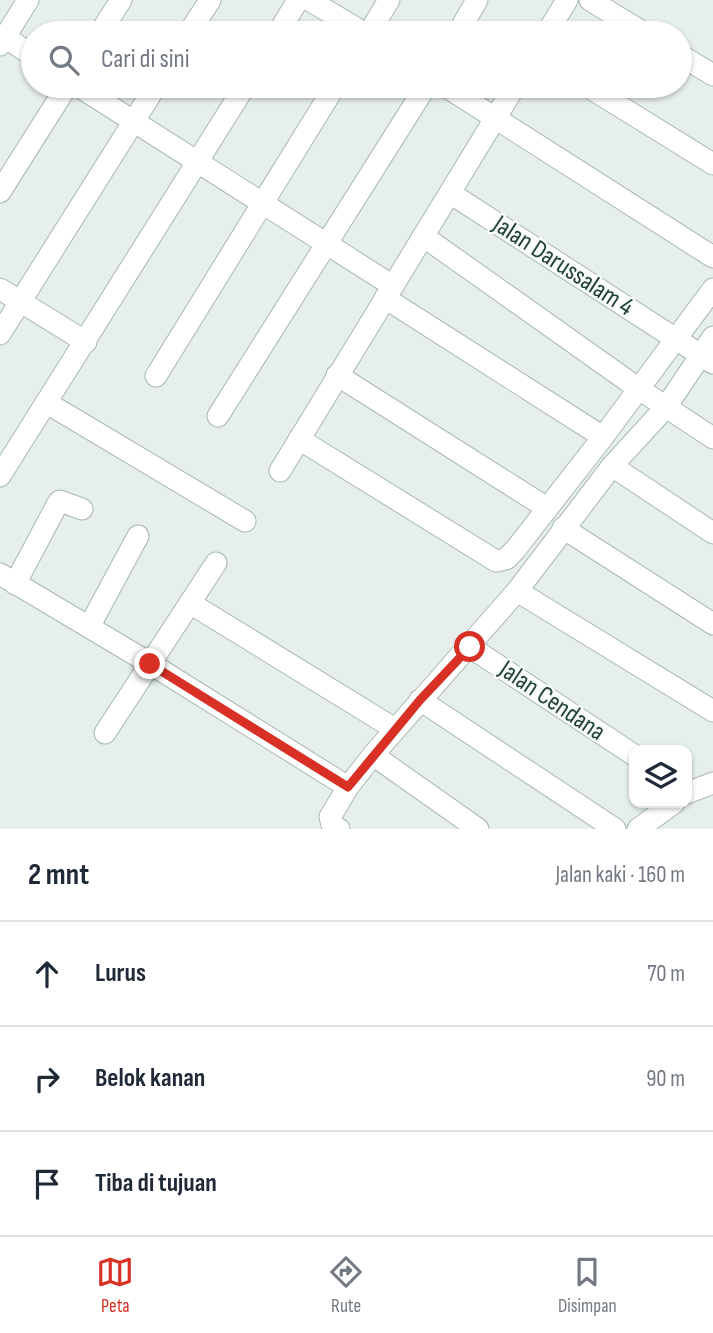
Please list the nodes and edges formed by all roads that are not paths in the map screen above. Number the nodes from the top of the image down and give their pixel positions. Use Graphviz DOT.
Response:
graph roads {
  1 [pos="28,0"];
  2 [pos="121,0"];
  3 [pos="210,0"];
  4 [pos="298,0"];
  5 [pos="309,0"];
  6 [pos="389,0"];
  7 [pos="477,0"];
  8 [pos="567,0"];
  9 [pos="590,0"];
  10 [pos="108,21"];
  11 [pos="197,21"];
  12 [pos="285,21"];
  13 [pos="345,21"];
  14 [pos="374,21"];
  15 [pos="465,21"];
  16 [pos="554,21"];
  17 [pos="624,21"];
  18 [pos="2,41"];
  19 [pos="21,50"];
  20 [pos="692,62"];
  21 [pos="713,75"];
  22 [pos="59,98"];
  23 [pos="97,98"];
  24 [pos="148,98"];
  25 [pos="238,98"];
  26 [pos="327,98"];
  27 [pos="418,98"];
  28 [pos="464,98"];
  29 [pos="508,98"];
  30 [pos="606,98"];
  31 [pos="495,118"];
  32 [pos="134,121"];
  33 [pos="197,163"];
  34 [pos="713,164"];
  35 [pos="0,192"];
  36 [pos="450,192"];
  37 [pos="262,202"];
  38 [pos="423,236"];
  39 [pos="326,244"];
  40 [pos="713,257"];
  41 [pos="0,289"];
  42 [pos="713,289"];
  43 [pos="389,292"];
  44 [pos="20,302"];
  45 [pos="0,334"];
  46 [pos="713,337"];
  47 [pos="676,339"];
  48 [pos="86,342"];
  49 [pos="706,359"];
  50 [pos="337,375"];
  51 [pos="156,376"];
  52 [pos="639,389"];
  53 [pos="47,403"];
  54 [pos="666,407"];
  55 [pos="218,416"];
  56 [pos="603,437"];
  57 [pos="713,438"];
  58 [pos="299,439"];
  59 [pos="612,466"];
  60 [pos="280,471"];
  61 [pos="0,476"];
  62 [pos="547,508"];
  63 [pos="82,509"];
  64 [pos="245,521"];
  65 [pos="563,528"];
  66 [pos="713,533"];
  67 [pos="138,536"];
  68 [pos="216,563"];
  69 [pos="7,579"];
  70 [pos="517,591"];
  71 [pos="190,603"];
  72 [pos="713,624"];
  73 [pos="89,627"];
  74 [pos="470,647"];
  75 [pos="150,664"];
  76 [pos="420,700"];
  77 [pos="713,712"];
  78 [pos="395,729"];
  79 [pos="105,733"];
  80 [pos="629,752"];
  81 [pos="373,755"];
  82 [pos="713,783"];
  83 [pos="348,787"];
  84 [pos="692,792"];
  85 [pos="666,808"];
  86 [pos="339,829"];
  87 [pos="478,829"];
  88 [pos="615,829"];
  89 [pos="638,829"];
  1 -- 18 [label="street"];
  2 -- 10 [label="street"];
  3 -- 11 [label="street"];
  4 -- 12 [label="street"];
  5 -- 13 [label="street"];
  6 -- 14 [label="street"];
  7 -- 15 [label="street"];
  8 -- 16 [label="street"];
  9 -- 17 [label="street"];
  18 -- 19 [label="street"];
  20 -- 21 [label="street"];
  22 -- 35 [label="street"];
  23 -- 32 [label="street"];
  24 -- 32 [label="street"];
  25 -- 33 [label="street"];
  26 -- 37 [label="street"];
  27 -- 39 [label="street"];
  28 -- 31 [label="street"];
  29 -- 31 [label="street"];
  30 -- 34 [label="street"];
  31 -- 36 [label="street"];
  31 -- 40 [label="street"];
  32 -- 33 [label="street"];
  32 -- 44 [label="street"];
  33 -- 37 [label="street"];
  33 -- 48 [label="street"];
  36 -- 38 [label="street"];
  36 -- 47 [label="street, Jalan Darussalam 4"];
  37 -- 39 [label="street"];
  37 -- 51 [label="street"];
  38 -- 43 [label="street"];
  38 -- 52 [label="street"];
  39 -- 43 [label="street"];
  39 -- 55 [label="street"];
  41 -- 44 [label="street"];
  42 -- 47 [label="street"];
  43 -- 50 [label="street"];
  43 -- 56 [label="street"];
  44 -- 45 [label="street"];
  44 -- 48 [label="street"];
  46 -- 49 [label="street"];
  47 -- 49 [label="street, Jalan Darussalam 4"];
  47 -- 52 [label="street"];
  48 -- 53 [label="street"];
  49 -- 54 [label="street"];
  50 -- 58 [label="street"];
  50 -- 62 [label="street"];
  52 -- 54 [label="street"];
  52 -- 56 [label="street"];
  53 -- 61 [label="street"];
  53 -- 64 [label="street"];
  54 -- 57 [label="street"];
  54 -- 59 [label="street"];
  56 -- 62 [label="street"];
  58 -- 60 [label="street"];
  58 -- 62 [label="street"];
  59 -- 65 [label="street"];
  59 -- 66 [label="street"];
  63 -- 69 [label="street"];
  65 -- 70 [label="street"];
  65 -- 72 [label="street"];
  67 -- 73 [label="street"];
  68 -- 71 [label="street"];
  69 -- 73 [label="street"];
  70 -- 74 [label="street"];
  70 -- 77 [label="street"];
  71 -- 75 [label="street"];
  71 -- 78 [label="street"];
  73 -- 75 [label="street"];
  74 -- 76 [label="street"];
  74 -- 80 [label="street, Jalan Cendana"];
  75 -- 79 [label="street"];
  75 -- 83 [label="street"];
  76 -- 78 [label="street"];
  76 -- 88 [label="street"];
  78 -- 81 [label="street"];
  81 -- 83 [label="street"];
  81 -- 87 [label="street"];
  82 -- 84 [label="street"];
  83 -- 86 [label="street"];
  85 -- 89 [label="street"];
}
